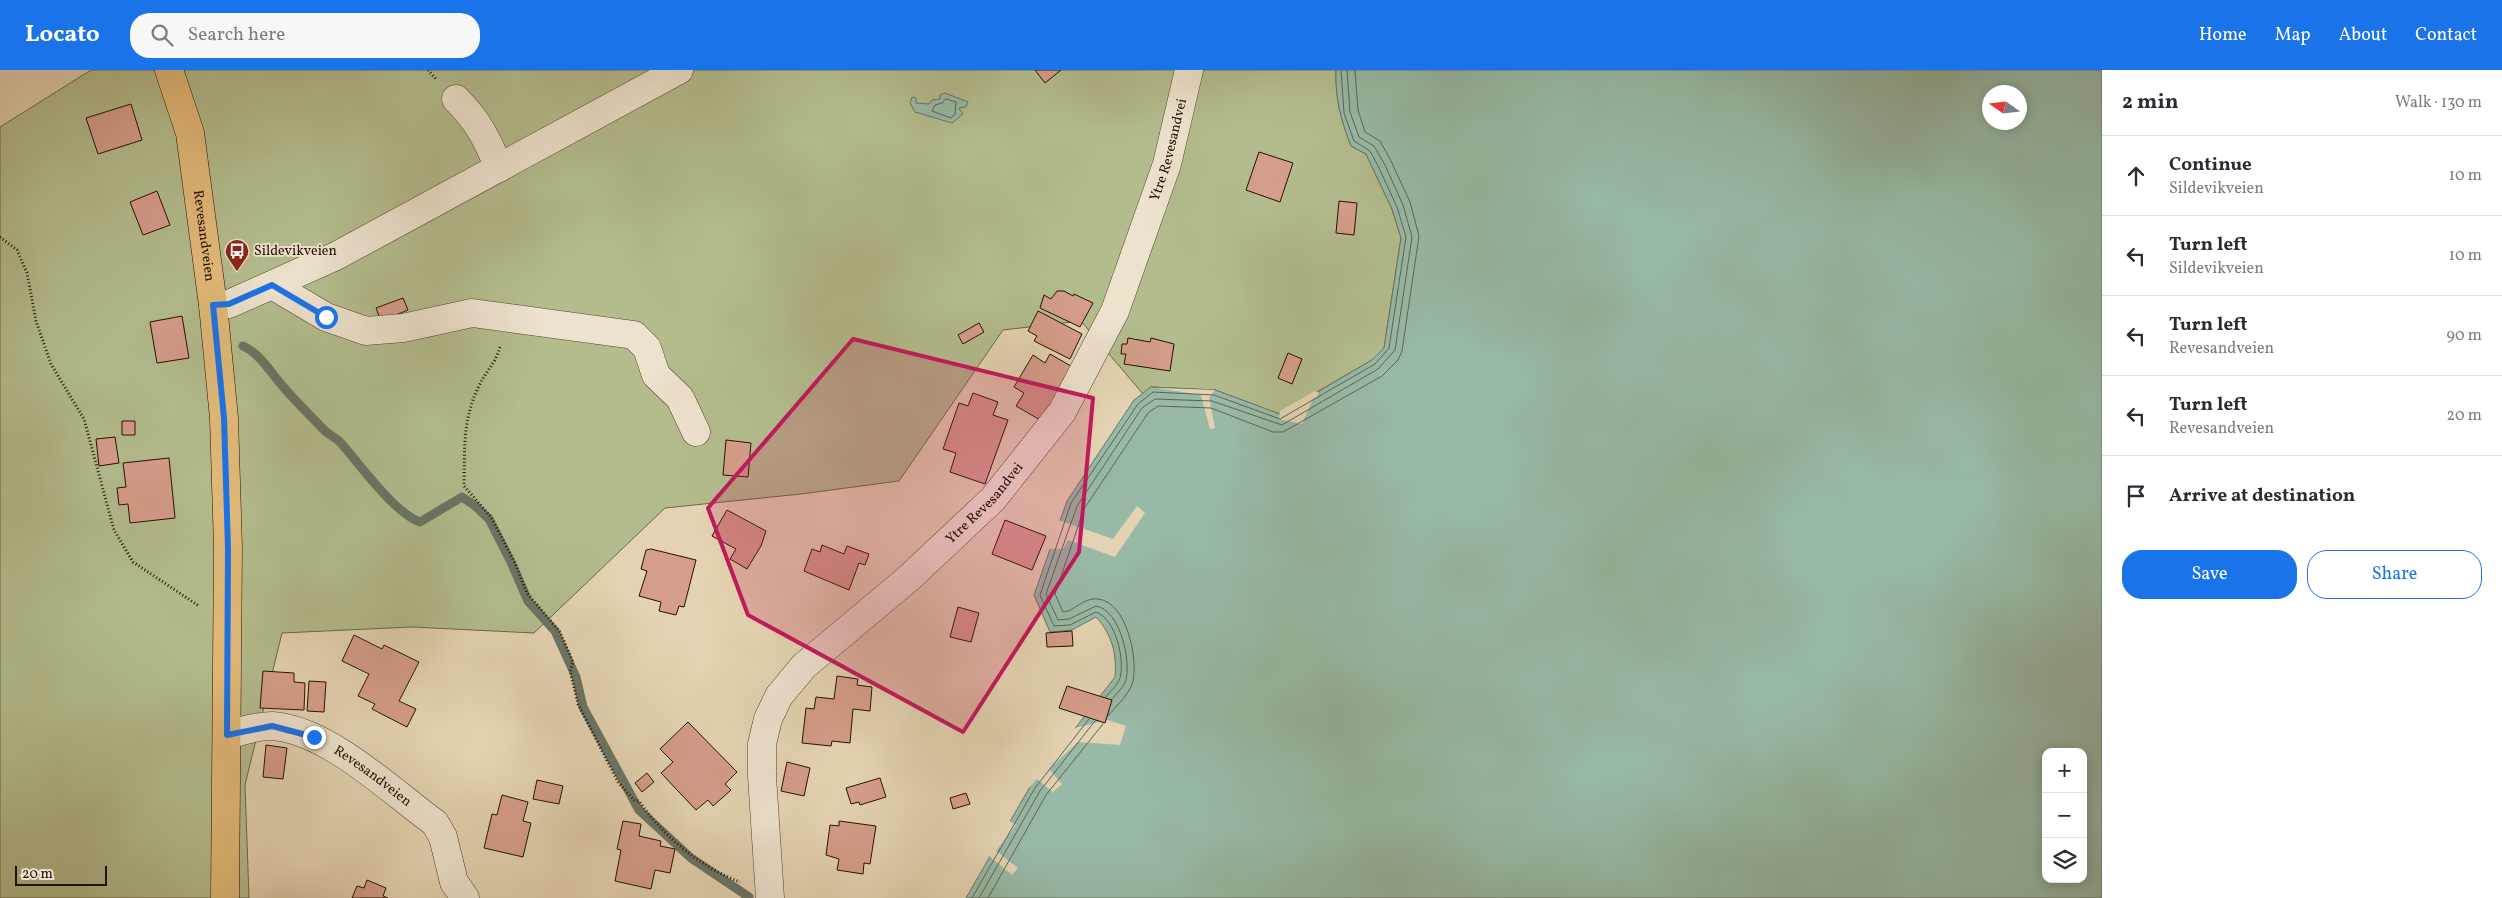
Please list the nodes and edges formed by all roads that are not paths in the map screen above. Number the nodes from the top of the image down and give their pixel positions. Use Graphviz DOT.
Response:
graph roads {
  1 [pos="169,70"];
  2 [pos="679,70"];
  3 [pos="1189,70"];
  4 [pos="456,99"];
  5 [pos="499,168"];
  6 [pos="272,285"];
  7 [pos="213,305"];
  8 [pos="696,432"];
  9 [pos="227,735"];
  10 [pos="770,895"];
  11 [pos="225,898"];
  12 [pos="465,898"];
  1 -- 7 [label="main road, Revesandveien"];
  2 -- 5 [label="street"];
  3 -- 10 [label="street, Ytre Revesandvei"];
  4 -- 5 [label="street"];
  5 -- 6 [label="street"];
  6 -- 7 [label="street"];
  6 -- 8 [label="street"];
  7 -- 9 [label="main road, Revesandveien"];
  9 -- 11 [label="main road, Revesandveien"];
  9 -- 12 [label="street, Revesandveien"];
}
